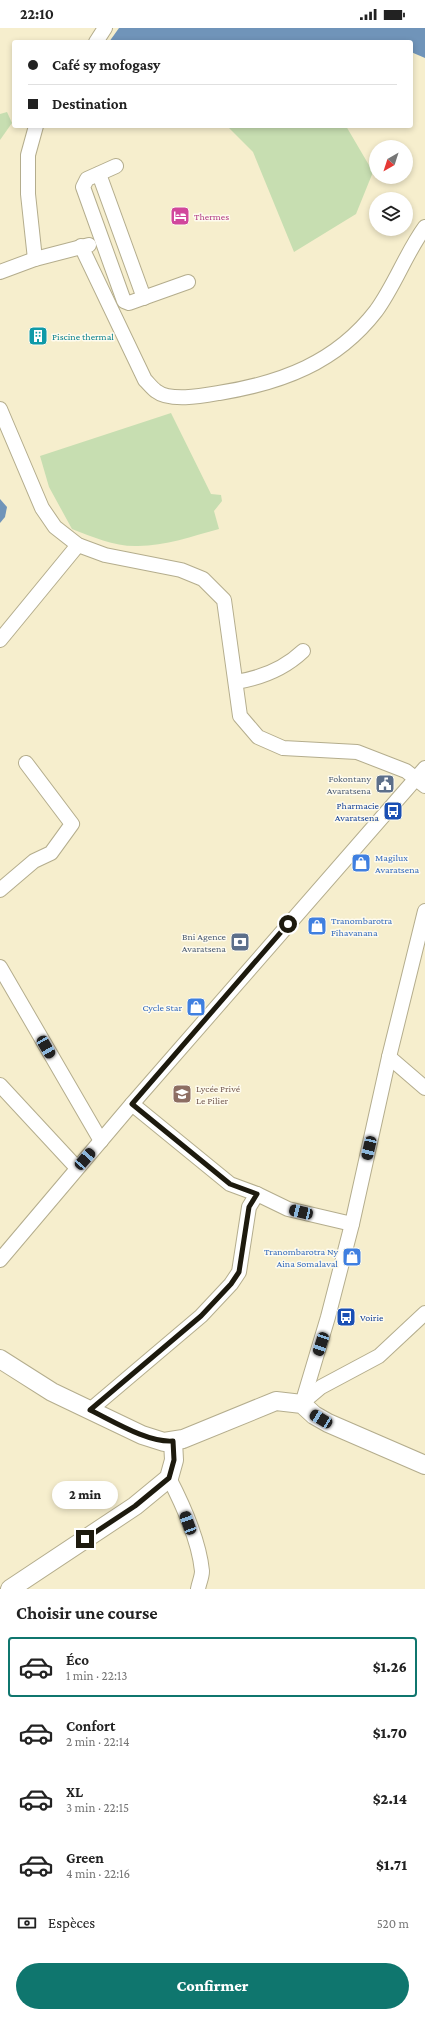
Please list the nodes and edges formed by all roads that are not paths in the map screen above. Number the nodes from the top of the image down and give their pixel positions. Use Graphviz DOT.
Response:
graph roads {
  1 [pos="105,28"];
  2 [pos="97,40"];
  3 [pos="35,128"];
  4 [pos="116,166"];
  5 [pos="100,174"];
  6 [pos="425,227"];
  7 [pos="122,237"];
  8 [pos="103,244"];
  9 [pos="81,246"];
  10 [pos="35,259"];
  11 [pos="0,272"];
  12 [pos="188,282"];
  13 [pos="144,298"];
  14 [pos="0,409"];
  15 [pos="78,545"];
  16 [pos="0,640"];
  17 [pos="303,651"];
  18 [pos="236,682"];
  19 [pos="26,763"];
  20 [pos="425,768"];
  21 [pos="420,782"];
  22 [pos="0,890"];
  23 [pos="425,911"];
  24 [pos="0,967"];
  25 [pos="389,1057"];
  26 [pos="0,1085"];
  27 [pos="425,1088"];
  28 [pos="132,1104"];
  29 [pos="101,1141"];
  30 [pos="77,1168"];
  31 [pos="257,1194"];
  32 [pos="352,1224"];
  33 [pos="0,1260"];
  34 [pos="425,1313"];
  35 [pos="0,1359"];
  36 [pos="302,1404"];
  37 [pos="90,1410"];
  38 [pos="173,1441"];
  39 [pos="425,1465"];
  40 [pos="169,1478"];
  41 [pos="10,1589"];
  42 [pos="198,1589"];
  1 -- 2 [label="street"];
  3 -- 10 [label="street"];
  4 -- 5 [label="street"];
  5 -- 7 [label="street"];
  5 -- 8 [label="street"];
  6 -- 9 [label="street"];
  7 -- 8 [label="street"];
  7 -- 13 [label="street"];
  8 -- 9 [label="street"];
  8 -- 13 [label="street"];
  9 -- 10 [label="street"];
  10 -- 11 [label="street"];
  12 -- 13 [label="street"];
  14 -- 15 [label="street"];
  15 -- 16 [label="street"];
  15 -- 18 [label="street"];
  17 -- 18 [label="street"];
  18 -- 21 [label="street"];
  19 -- 22 [label="street"];
  20 -- 21 [label="street"];
  21 -- 28 [label="street"];
  23 -- 25 [label="street"];
  24 -- 29 [label="street"];
  25 -- 27 [label="street"];
  25 -- 32 [label="street"];
  26 -- 30 [label="street"];
  28 -- 29 [label="street"];
  28 -- 31 [label="street"];
  29 -- 30 [label="street"];
  30 -- 33 [label="street"];
  31 -- 32 [label="street"];
  31 -- 37 [label="street"];
  32 -- 36 [label="street"];
  34 -- 36 [label="street"];
  35 -- 37 [label="main road"];
  36 -- 38 [label="main road"];
  36 -- 39 [label="main road"];
  37 -- 38 [label="main road"];
  38 -- 40 [label="main road"];
  40 -- 41 [label="main road"];
  40 -- 42 [label="street"];
}
